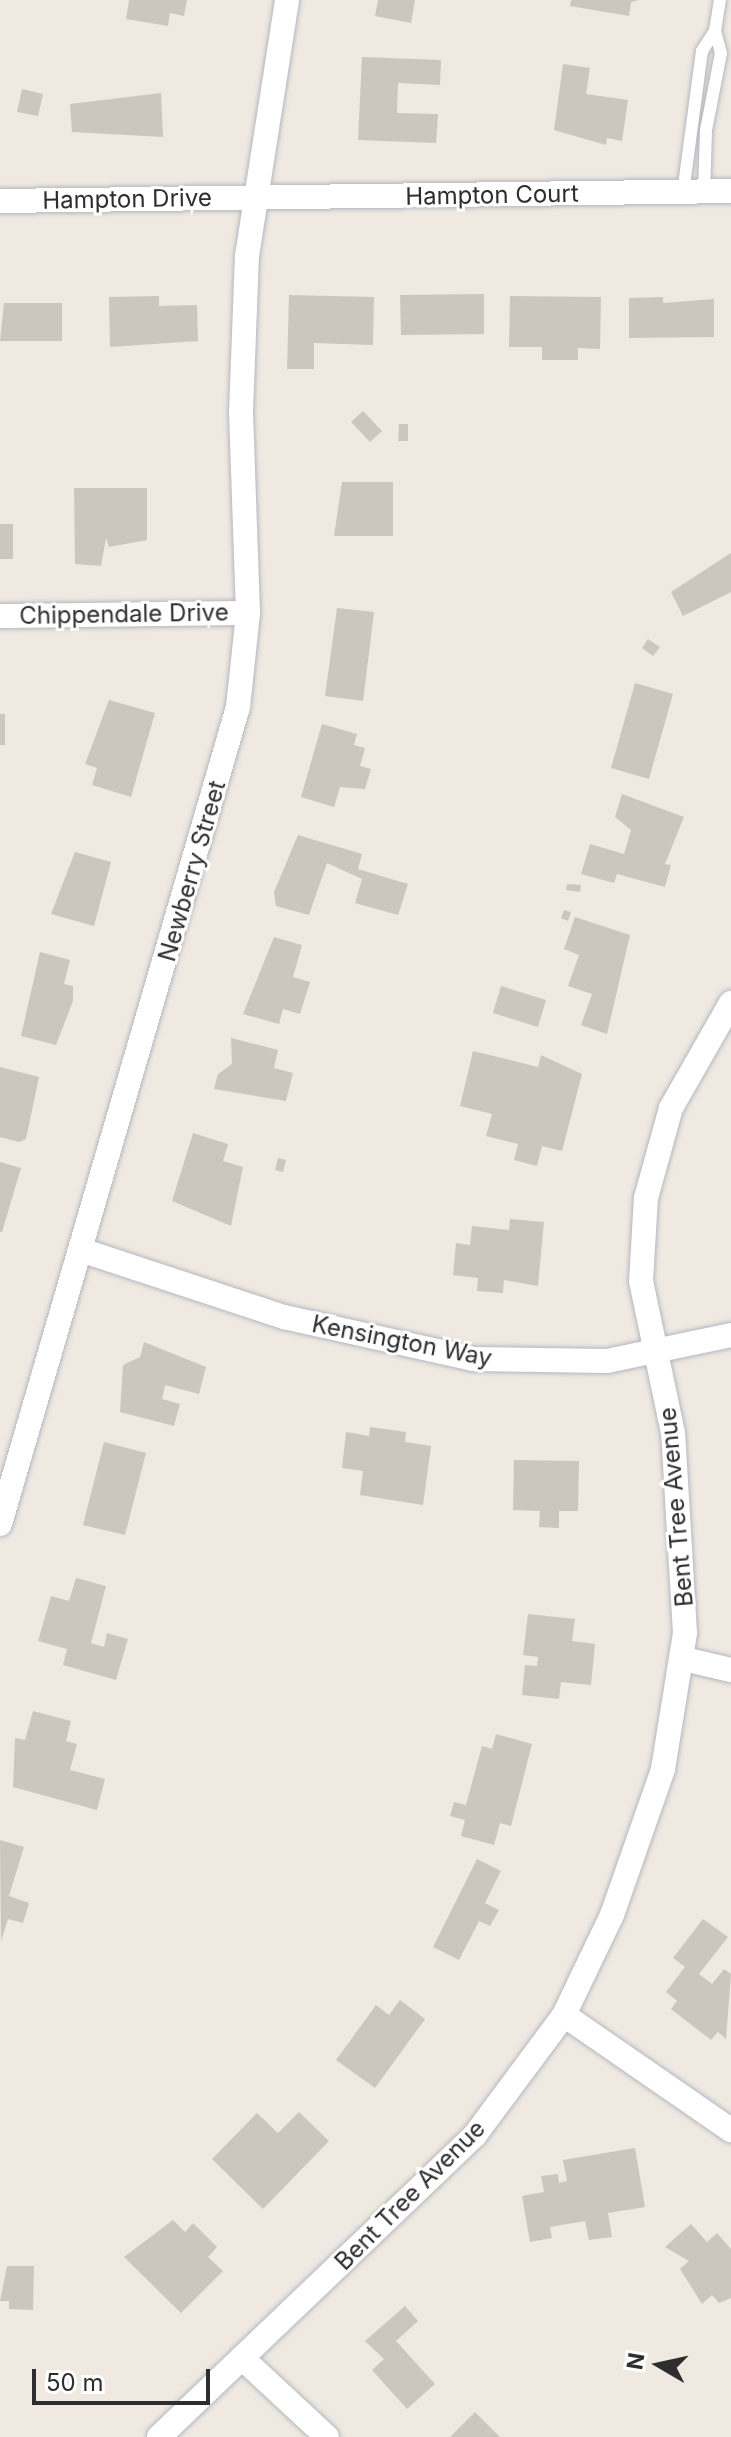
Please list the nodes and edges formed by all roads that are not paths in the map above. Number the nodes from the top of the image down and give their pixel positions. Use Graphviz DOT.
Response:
graph roads {
  1 [pos="287,0"];
  2 [pos="720,0"];
  3 [pos="715,31"];
  4 [pos="731,191"];
  5 [pos="694,193"];
  6 [pos="253,198"];
  7 [pos="0,201"];
  8 [pos="248,613"];
  9 [pos="0,616"];
  10 [pos="731,1003"];
  11 [pos="81,1250"];
  12 [pos="731,1335"];
  13 [pos="657,1351"];
  14 [pos="0,1524"];
  15 [pos="684,1659"];
  16 [pos="731,1670"];
  17 [pos="564,2015"];
  18 [pos="731,2130"];
  19 [pos="242,2358"];
  20 [pos="159,2437"];
  21 [pos="327,2437"];
  1 -- 6 [label="street, Newberry Street"];
  2 -- 3 [label="lane"];
  3 -- 5 [label="lane"];
  3 -- 5 [label="lane"];
  4 -- 5 [label="street, Hampton Court"];
  5 -- 6 [label="street, Hampton Court"];
  6 -- 7 [label="street, Hampton Drive"];
  6 -- 8 [label="street, Newberry Street"];
  8 -- 9 [label="street, Chippendale Drive"];
  8 -- 11 [label="street, Newberry Street"];
  10 -- 13 [label="street, Bent Tree Avenue"];
  11 -- 13 [label="street, Kensington Way"];
  11 -- 14 [label="street, Newberry Street"];
  12 -- 13 [label="street, Kensington Way"];
  13 -- 15 [label="street, Bent Tree Avenue"];
  15 -- 16 [label="street"];
  15 -- 17 [label="street, Bent Tree Avenue"];
  17 -- 18 [label="street"];
  17 -- 19 [label="street, Bent Tree Avenue"];
  19 -- 20 [label="street, Bent Tree Avenue"];
  19 -- 21 [label="street"];
}
